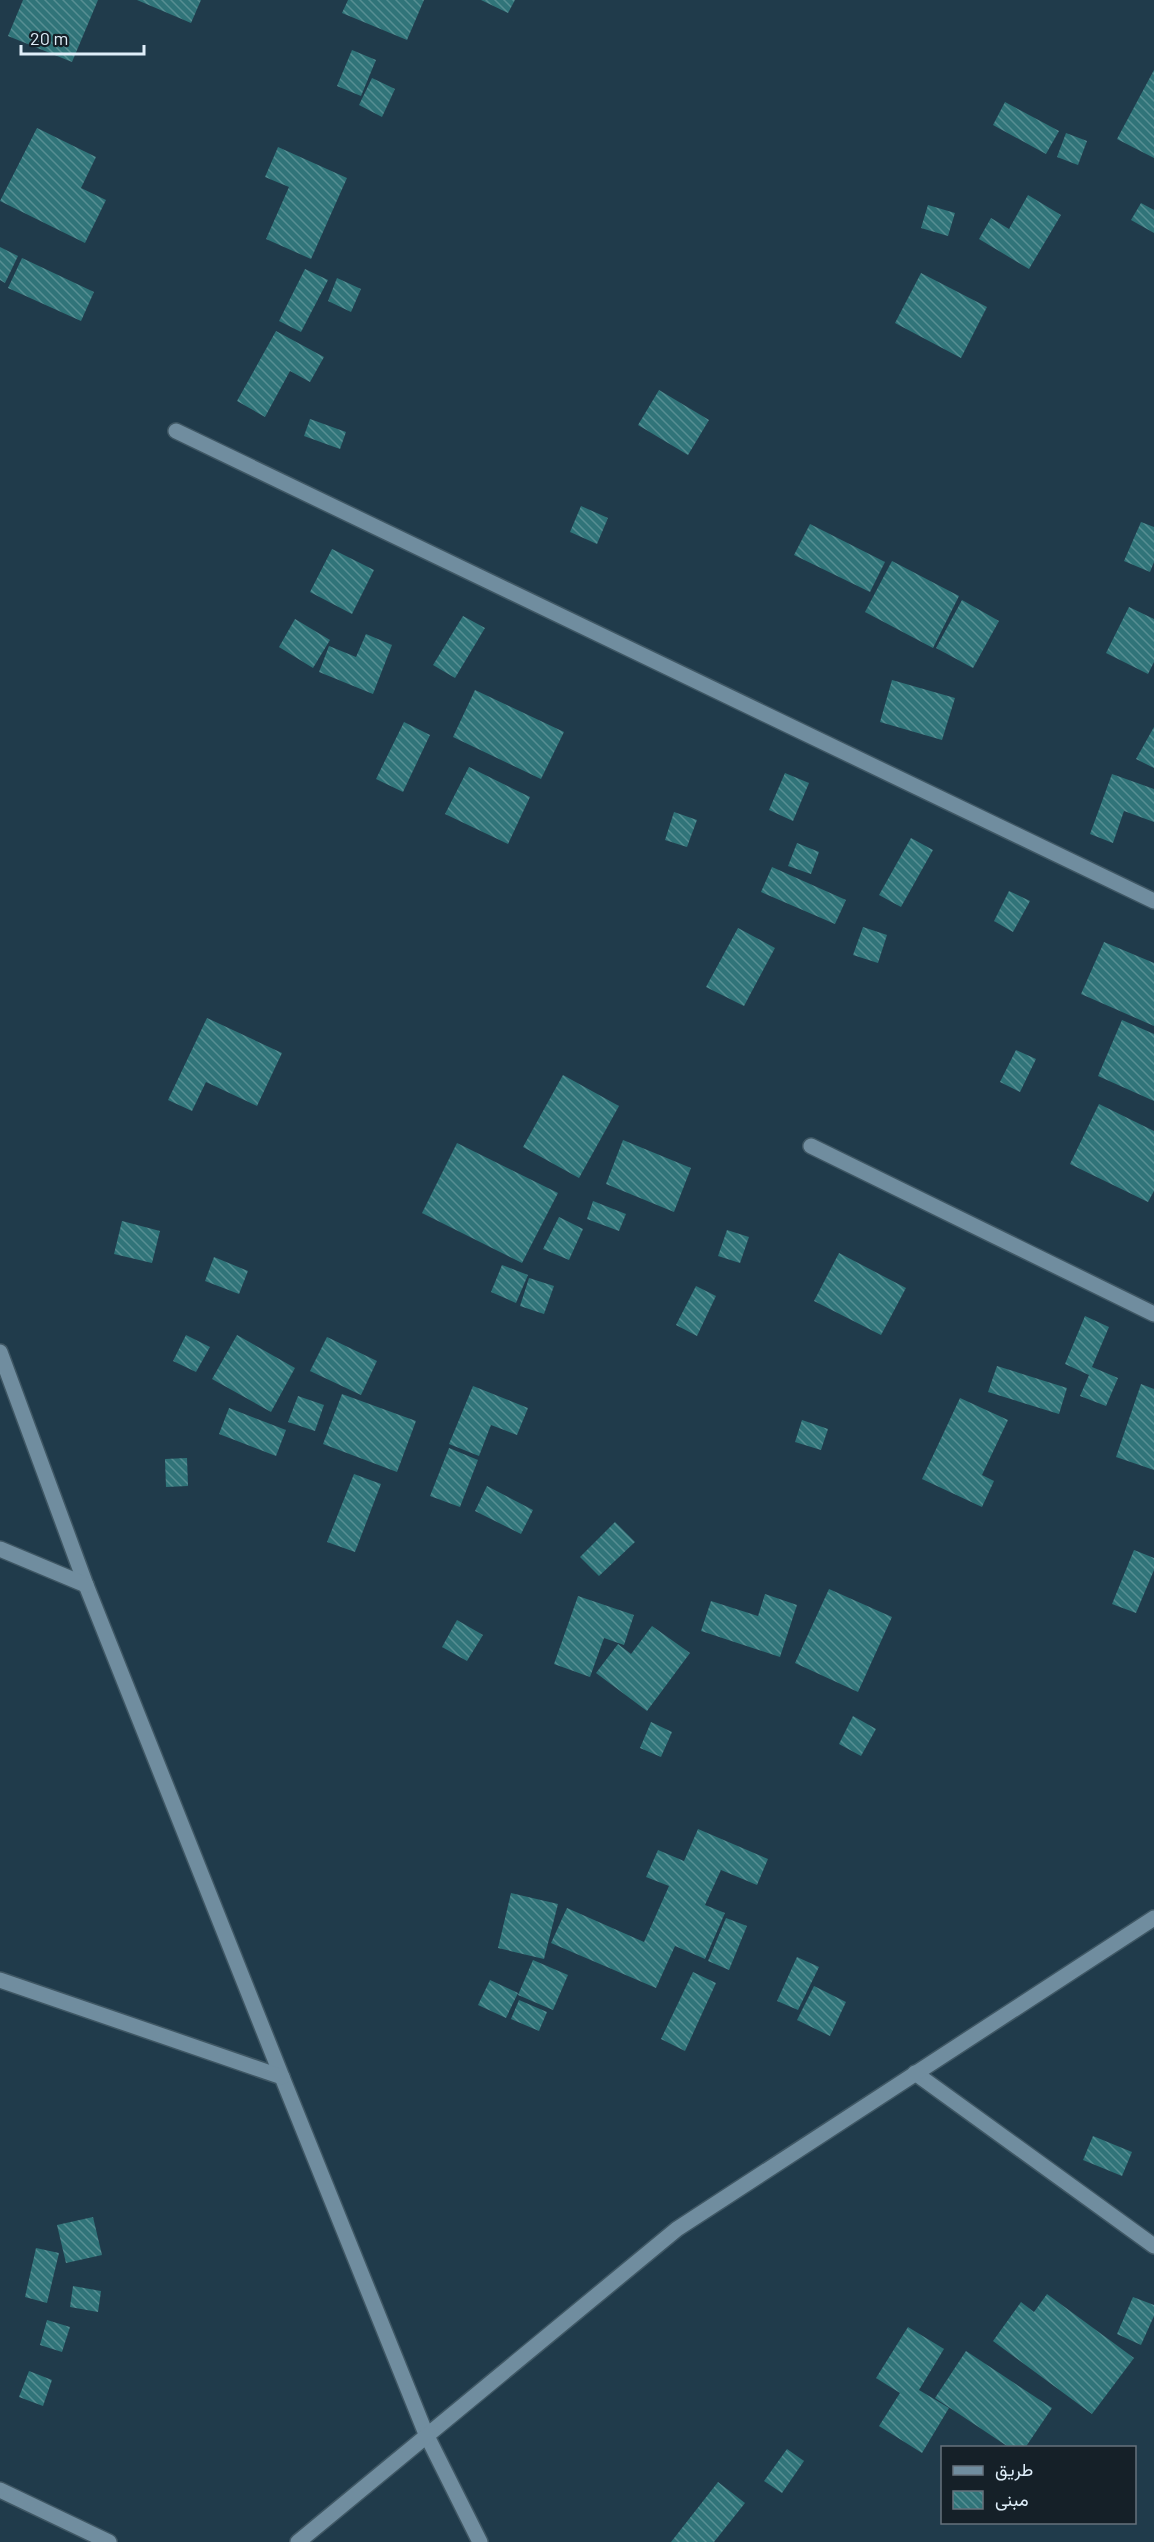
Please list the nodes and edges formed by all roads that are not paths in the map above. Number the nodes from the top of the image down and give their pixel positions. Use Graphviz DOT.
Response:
graph roads {
  1 [pos="176,431"];
  2 [pos="1154,901"];
  3 [pos="811,1146"];
  4 [pos="1154,1314"];
  5 [pos="0,1352"];
  6 [pos="0,1549"];
  7 [pos="86,1585"];
  8 [pos="1154,1918"];
  9 [pos="0,1980"];
  10 [pos="915,2073"];
  11 [pos="282,2076"];
  12 [pos="1154,2246"];
  13 [pos="426,2434"];
  14 [pos="0,2490"];
  15 [pos="109,2542"];
  16 [pos="297,2542"];
  17 [pos="480,2542"];
  1 -- 2 [label="street"];
  3 -- 4 [label="street"];
  5 -- 7 [label="street"];
  6 -- 7 [label="street"];
  7 -- 11 [label="street"];
  8 -- 10 [label="street"];
  9 -- 11 [label="street"];
  10 -- 12 [label="street"];
  10 -- 13 [label="street"];
  11 -- 13 [label="street"];
  13 -- 16 [label="street"];
  13 -- 17 [label="street"];
  14 -- 15 [label="street"];
}
